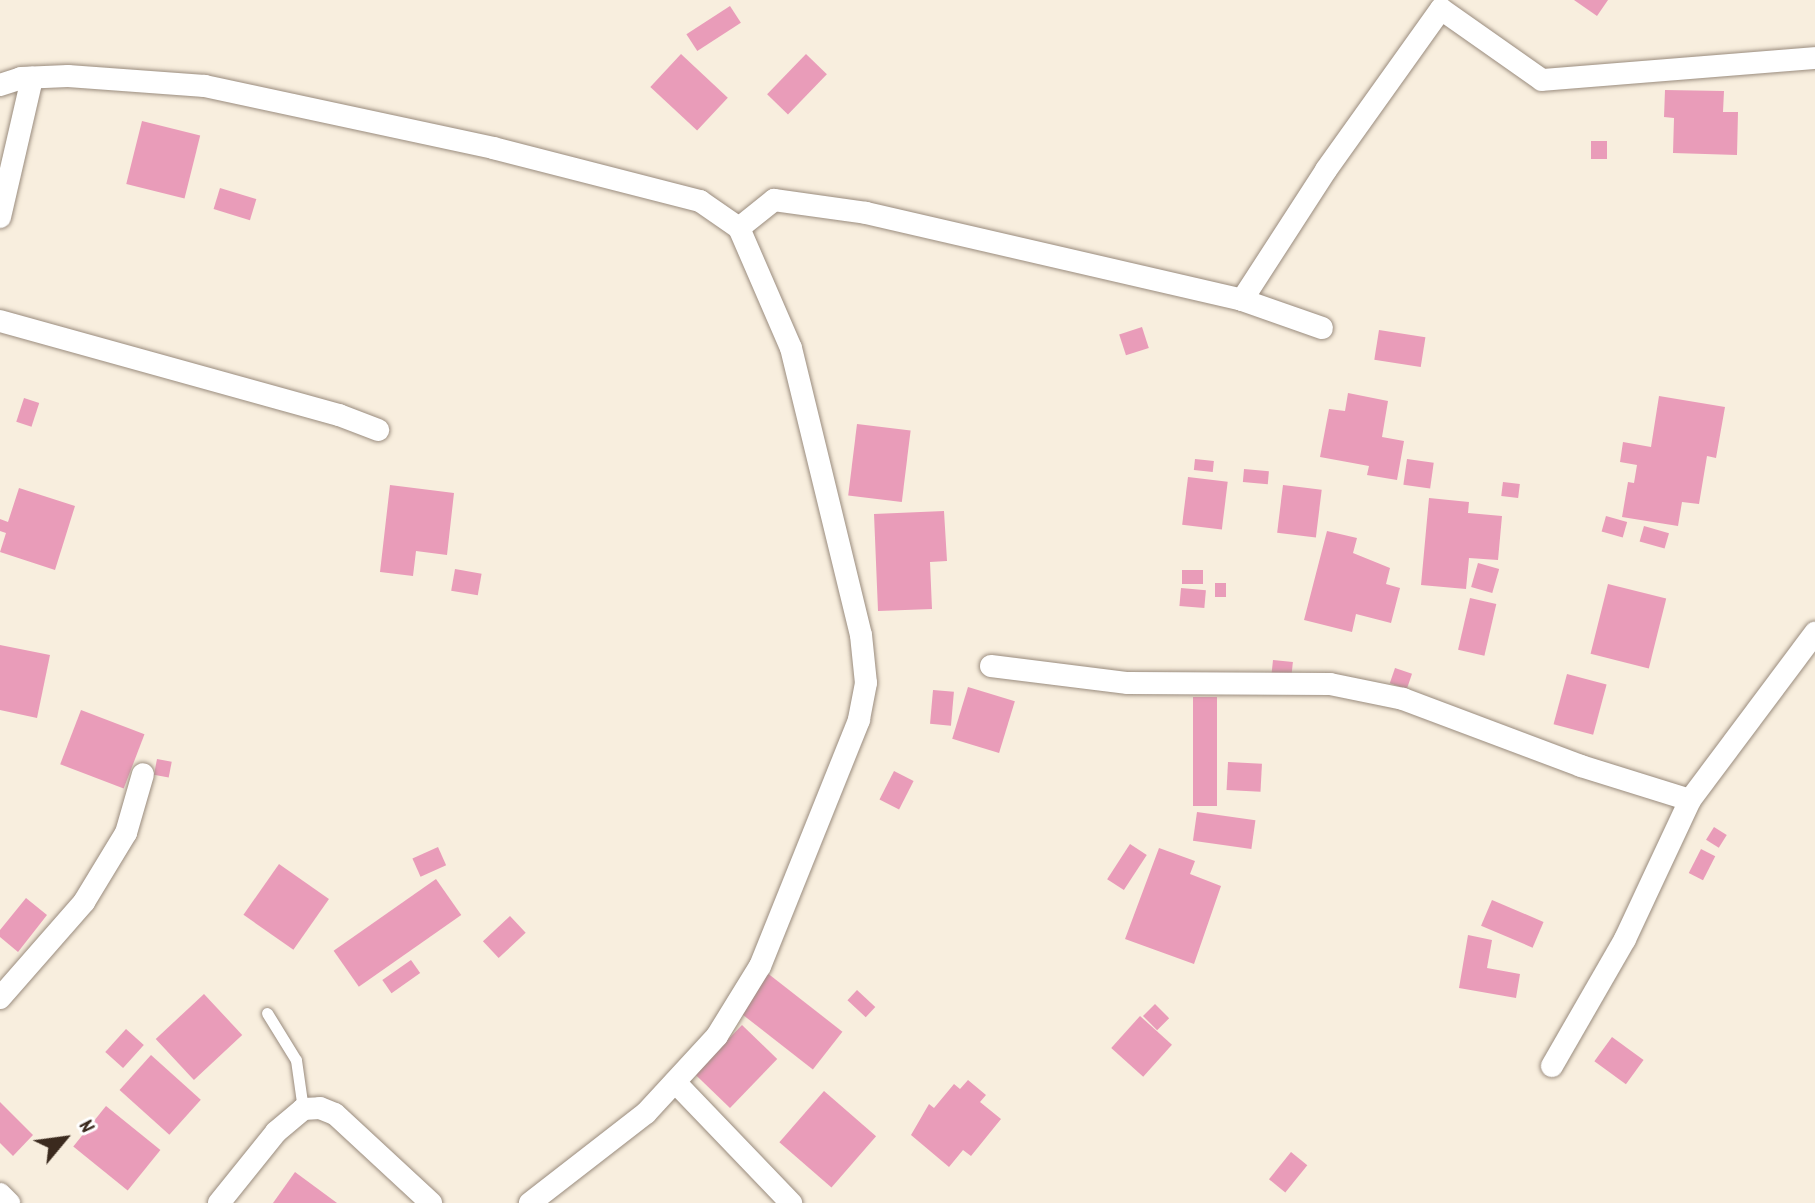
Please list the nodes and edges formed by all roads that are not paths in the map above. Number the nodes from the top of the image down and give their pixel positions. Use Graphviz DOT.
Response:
graph roads {
  1 [pos="1815,58"];
  2 [pos="32,78"];
  3 [pos="0,85"];
  4 [pos="0,217"];
  5 [pos="739,228"];
  6 [pos="1242,300"];
  7 [pos="0,321"];
  8 [pos="1322,328"];
  9 [pos="378,430"];
  10 [pos="1815,633"];
  11 [pos="991,666"];
  12 [pos="143,774"];
  13 [pos="1690,800"];
  14 [pos="0,998"];
  15 [pos="267,1013"];
  16 [pos="1552,1066"];
  17 [pos="675,1082"];
  18 [pos="303,1109"];
  19 [pos="0,1194"];
  20 [pos="9,1203"];
  21 [pos="219,1203"];
  22 [pos="431,1203"];
  23 [pos="530,1203"];
  24 [pos="791,1203"];
  1 -- 6 [label="street"];
  2 -- 3 [label="street"];
  2 -- 4 [label="street"];
  2 -- 5 [label="street"];
  5 -- 6 [label="street"];
  5 -- 17 [label="street"];
  6 -- 8 [label="street"];
  7 -- 9 [label="street"];
  10 -- 13 [label="street"];
  11 -- 13 [label="street"];
  12 -- 14 [label="street"];
  13 -- 16 [label="street"];
  15 -- 18 [label="lane"];
  17 -- 23 [label="street"];
  17 -- 24 [label="street"];
  18 -- 21 [label="street"];
  18 -- 22 [label="street"];
  19 -- 20 [label="street"];
}
